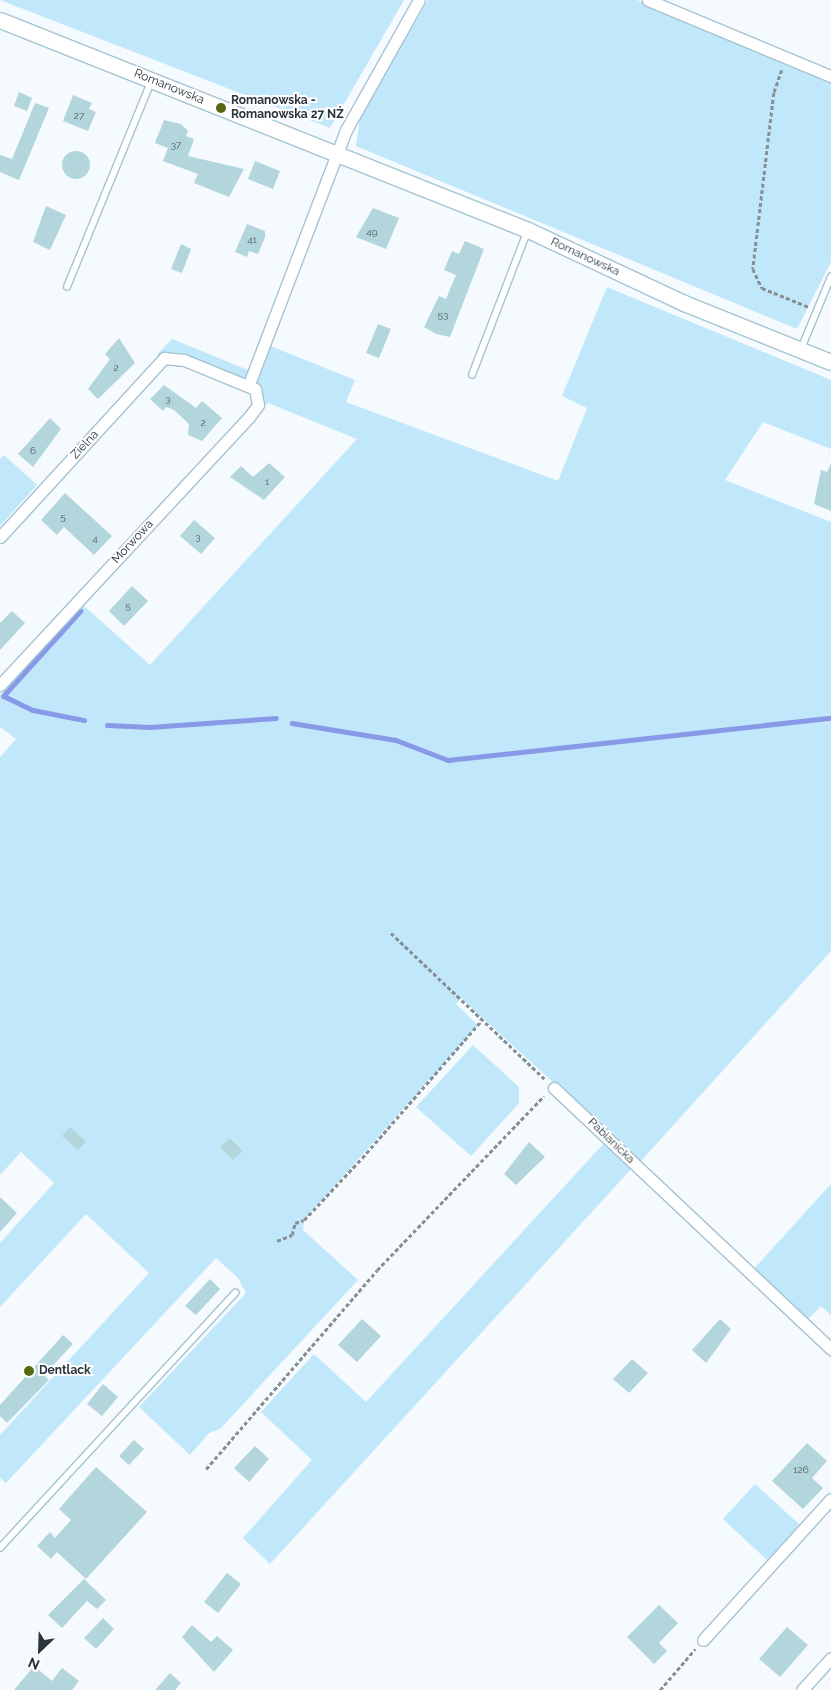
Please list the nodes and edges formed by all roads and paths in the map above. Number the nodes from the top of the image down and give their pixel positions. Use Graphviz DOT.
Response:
graph roads {
  1 [pos="419,0"];
  2 [pos="648,0"];
  3 [pos="0,20"];
  4 [pos="786,58"];
  5 [pos="831,76"];
  6 [pos="152,80"];
  7 [pos="338,154"];
  8 [pos="528,230"];
  9 [pos="831,277"];
  10 [pos="67,287"];
  11 [pos="814,310"];
  12 [pos="801,350"];
  13 [pos="831,362"];
  14 [pos="472,375"];
  15 [pos="249,384"];
  16 [pos="0,537"];
  17 [pos="0,685"];
  18 [pos="391,933"];
  19 [pos="482,1020"];
  20 [pos="554,1088"];
  21 [pos="277,1241"];
  22 [pos="235,1293"];
  23 [pos="831,1349"];
  24 [pos="206,1469"];
  25 [pos="831,1499"];
  26 [pos="0,1548"];
  27 [pos="703,1640"];
  28 [pos="831,1658"];
  29 [pos="660,1690"];
  30 [pos="802,1690"];
  1 -- 7 [label="street"];
  2 -- 4 [label="street"];
  3 -- 6 [label="street, Romanowska"];
  4 -- 5 [label="street"];
  4 -- 11 [label="path"];
  6 -- 7 [label="street, Romanowska"];
  6 -- 10 [label="lane"];
  7 -- 8 [label="street, Romanowska"];
  7 -- 15 [label="street"];
  8 -- 12 [label="street, Romanowska"];
  8 -- 14 [label="lane"];
  9 -- 11 [label="lane"];
  11 -- 12 [label="lane"];
  12 -- 13 [label="street, Romanowska"];
  15 -- 16 [label="street, Zielna"];
  15 -- 17 [label="street, Morwowa"];
  18 -- 19 [label="path"];
  19 -- 20 [label="path"];
  19 -- 21 [label="path"];
  20 -- 23 [label="street, Pabianicka"];
  20 -- 24 [label="path"];
  22 -- 26 [label="lane"];
  25 -- 27 [label="street"];
  27 -- 29 [label="path"];
  28 -- 30 [label="street"];
}
